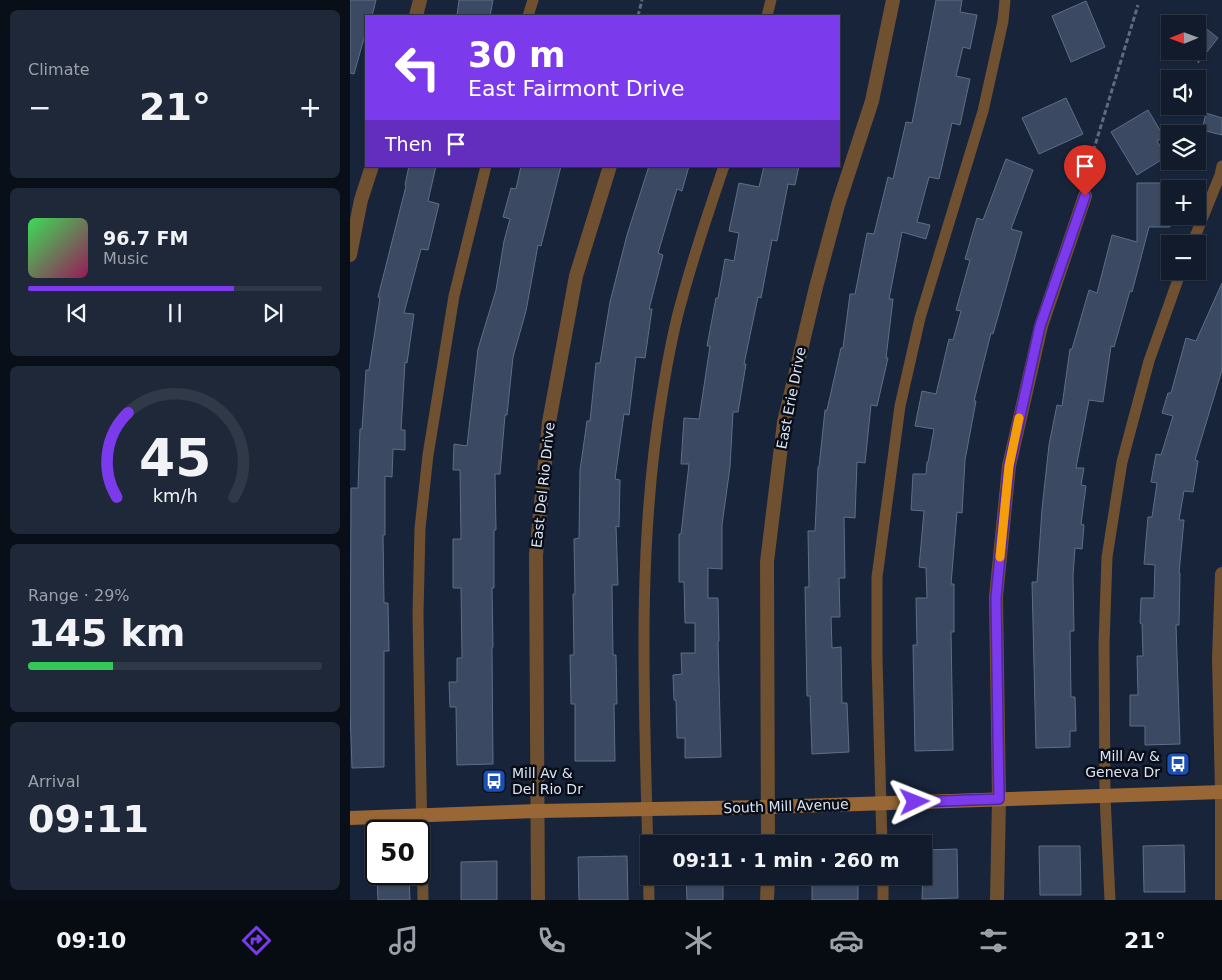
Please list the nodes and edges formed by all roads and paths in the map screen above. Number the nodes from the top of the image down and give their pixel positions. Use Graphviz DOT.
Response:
graph roads {
  1 [pos="420,0"];
  2 [pos="533,0"];
  3 [pos="642,0"];
  4 [pos="771,0"];
  5 [pos="892,0"];
  6 [pos="1005,0"];
  7 [pos="1138,5"];
  8 [pos="416,15"];
  9 [pos="528,15"];
  10 [pos="638,15"];
  11 [pos="767,15"];
  12 [pos="1089,165"];
  13 [pos="1222,166"];
  14 [pos="372,167"];
  15 [pos="486,167"];
  16 [pos="610,167"];
  17 [pos="724,167"];
  18 [pos="1085,196"];
  19 [pos="1196,235"];
  20 [pos="350,255"];
  21 [pos="1178,280"];
  22 [pos="1222,574"];
  23 [pos="1222,792"];
  24 [pos="1105,797"];
  25 [pos="999,799"];
  26 [pos="881,804"];
  27 [pos="768,807"];
  28 [pos="647,810"];
  29 [pos="538,811"];
  30 [pos="421,816"];
  31 [pos="350,818"];
  32 [pos="768,835"];
  33 [pos="882,835"];
  34 [pos="768,885"];
  35 [pos="883,885"];
  36 [pos="423,900"];
  37 [pos="538,900"];
  38 [pos="649,900"];
  39 [pos="767,900"];
  40 [pos="883,900"];
  41 [pos="997,900"];
  42 [pos="1110,900"];
  43 [pos="1222,900"];
  1 -- 8 [label="street"];
  2 -- 9 [label="lane"];
  3 -- 10 [label="path"];
  4 -- 11 [label="lane"];
  5 -- 27 [label="street, East Erie Drive"];
  6 -- 26 [label="lane"];
  7 -- 12 [label="path"];
  13 -- 19 [label="lane"];
  14 -- 20 [label="street"];
  15 -- 30 [label="lane"];
  16 -- 29 [label="street, East Del Rio Drive"];
  17 -- 28 [label="lane"];
  18 -- 25 [label="street"];
  21 -- 24 [label="lane"];
  22 -- 23 [label="street"];
  23 -- 24 [label="main road, South Mill Avenue"];
  23 -- 43 [label="street"];
  24 -- 25 [label="main road, South Mill Avenue"];
  24 -- 42 [label="lane"];
  25 -- 26 [label="main road, South Mill Avenue"];
  25 -- 41 [label="street"];
  26 -- 27 [label="main road, South Mill Avenue"];
  26 -- 33 [label="lane"];
  27 -- 28 [label="main road, South Mill Avenue"];
  27 -- 32 [label="street, East Erie Drive"];
  28 -- 29 [label="main road, South Mill Avenue"];
  28 -- 38 [label="lane"];
  29 -- 30 [label="main road, South Mill Avenue"];
  29 -- 37 [label="street, East Del Rio Drive"];
  30 -- 31 [label="main road, South Mill Avenue"];
  30 -- 36 [label="lane"];
  34 -- 39 [label="street"];
  35 -- 40 [label="lane"];
}
